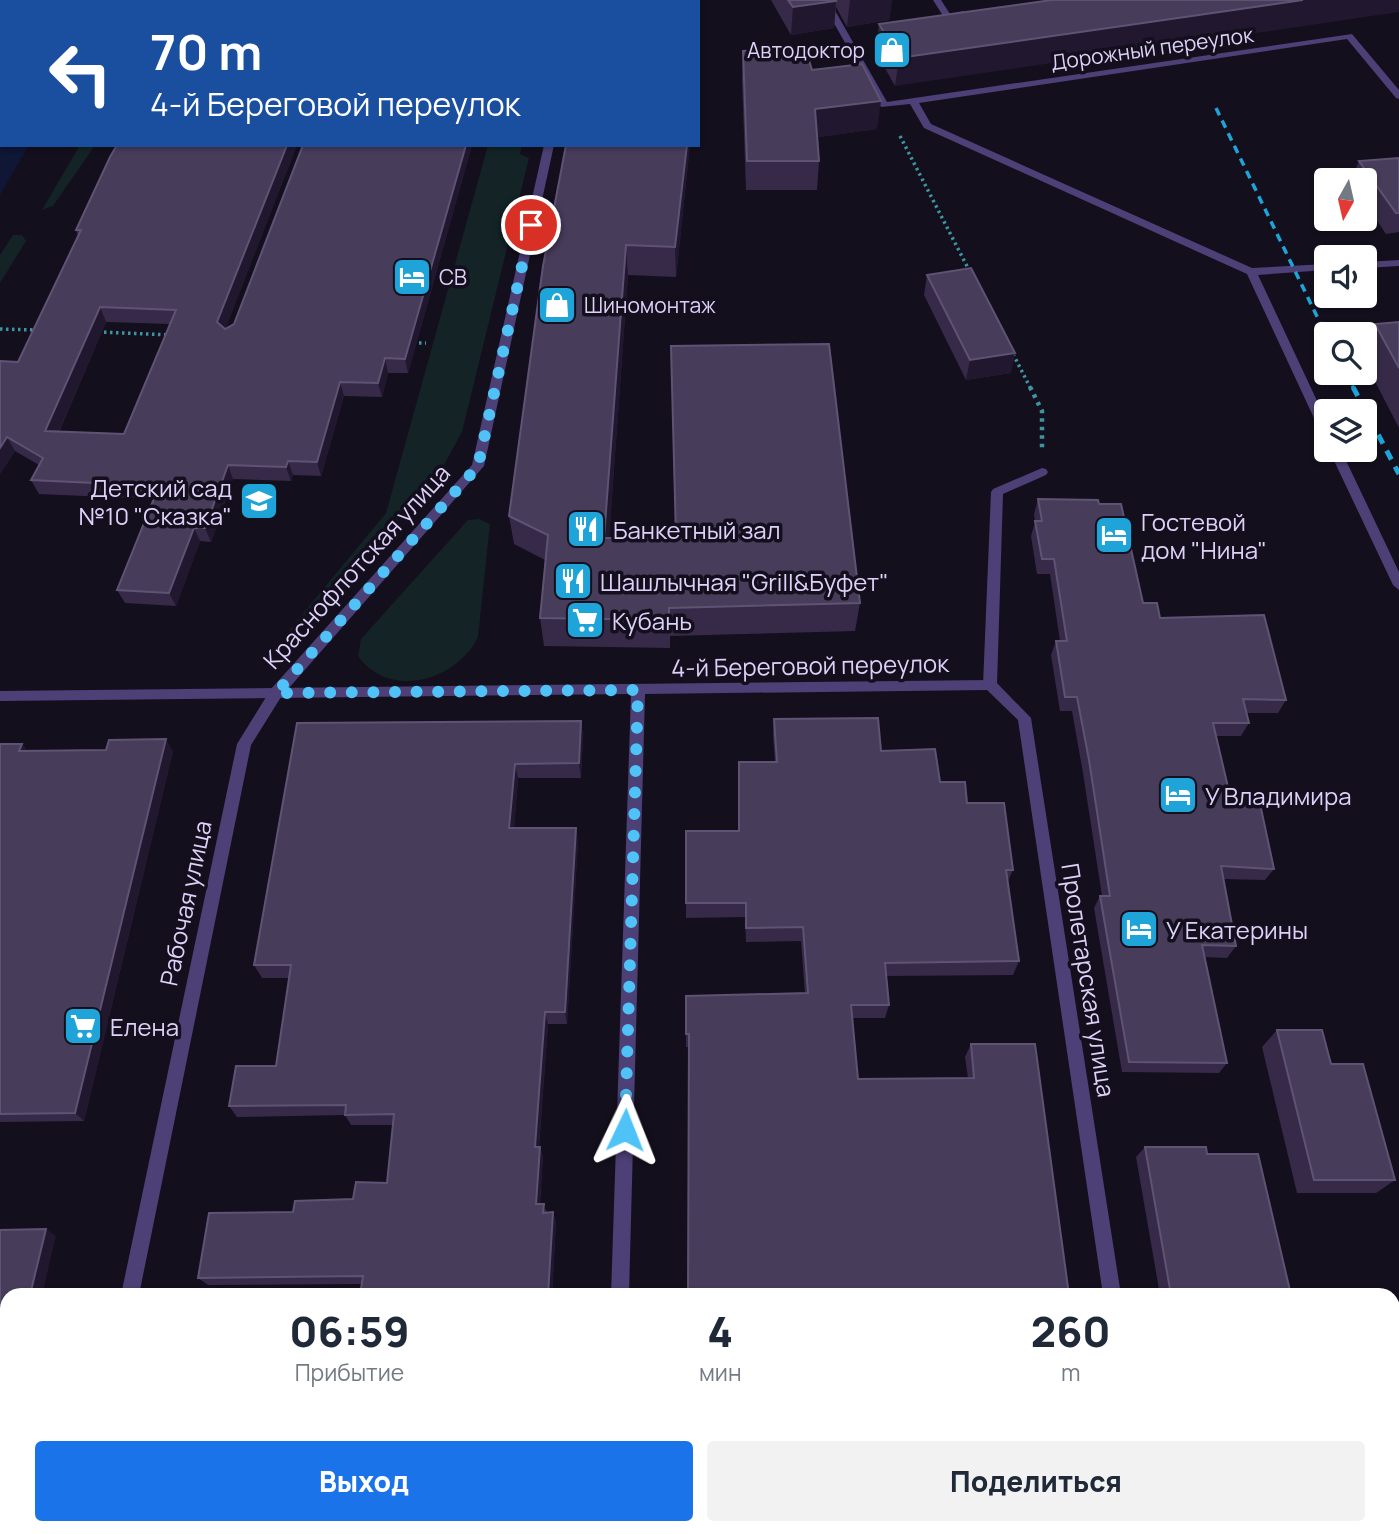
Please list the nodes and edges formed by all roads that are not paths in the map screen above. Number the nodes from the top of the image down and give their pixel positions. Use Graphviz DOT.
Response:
graph roads {
  1 [pos="825,0"];
  2 [pos="937,0"];
  3 [pos="973,13"];
  4 [pos="1399,96"];
  5 [pos="913,101"];
  6 [pos="549,147"];
  7 [pos="1399,263"];
  8 [pos="1377,264"];
  9 [pos="1314,268"];
  10 [pos="1251,272"];
  11 [pos="1314,406"];
  12 [pos="1341,462"];
  13 [pos="1042,472"];
  14 [pos="1399,584"];
  15 [pos="990,685"];
  16 [pos="638,690"];
  17 [pos="276,693"];
  18 [pos="0,696"];
  19 [pos="131,1288"];
  20 [pos="621,1288"];
  21 [pos="1111,1288"];
  1 -- 5 [label="street, Дорожный переулок"];
  2 -- 3 [label="street"];
  4 -- 5 [label="street, Дорожный переулок"];
  5 -- 10 [label="street"];
  6 -- 17 [label="street, Краснофлотская улица"];
  7 -- 8 [label="street"];
  9 -- 10 [label="street"];
  10 -- 11 [label="street"];
  12 -- 14 [label="street"];
  13 -- 15 [label="street"];
  15 -- 16 [label="street, 4-й Береговой переулок"];
  15 -- 21 [label="street, Пролетарская улица"];
  16 -- 17 [label="street, 4-й Береговой переулок"];
  16 -- 20 [label="street"];
  17 -- 18 [label="street, 4-й Береговой переулок"];
  17 -- 19 [label="street, Рабочая улица"];
}
